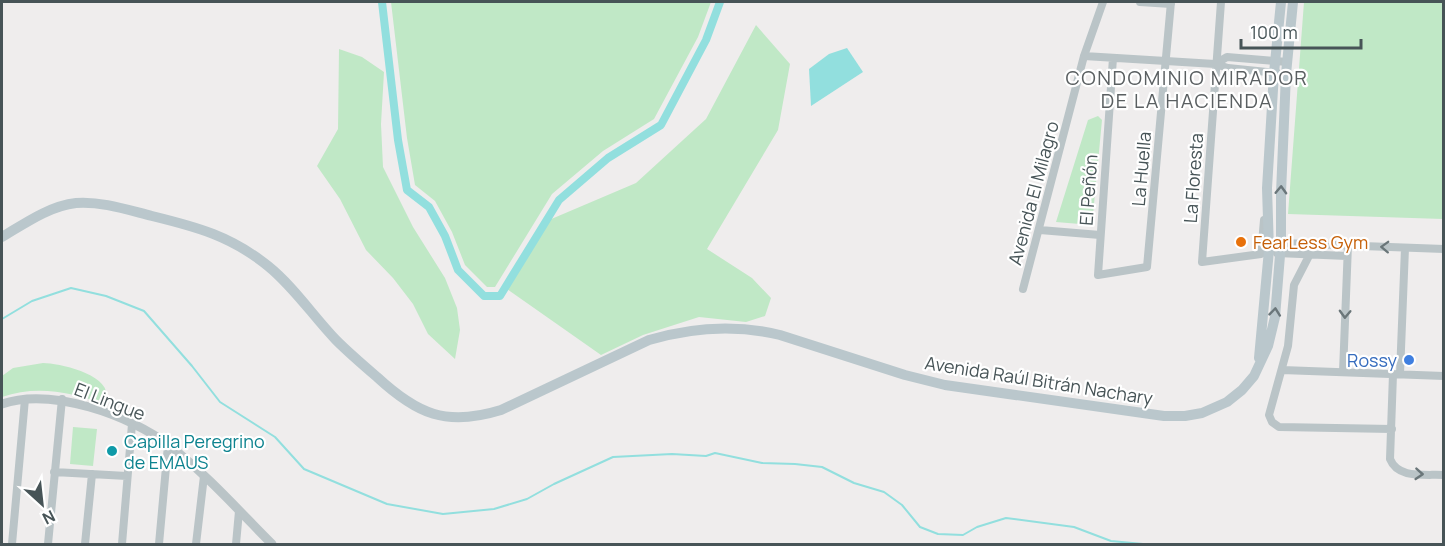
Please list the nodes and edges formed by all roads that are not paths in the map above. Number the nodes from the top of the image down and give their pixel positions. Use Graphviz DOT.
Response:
graph roads {
  1 [pos="1103,2"];
  2 [pos="1140,2"];
  3 [pos="1221,2"];
  4 [pos="1281,2"];
  5 [pos="1293,2"];
  6 [pos="1171,3"];
  7 [pos="1084,56"];
  8 [pos="1113,58"];
  9 [pos="1166,61"];
  10 [pos="1287,62"];
  11 [pos="1215,64"];
  12 [pos="1275,67"];
  13 [pos="1286,74"];
  14 [pos="1040,230"];
  15 [pos="1100,234"];
  16 [pos="2,237"];
  17 [pos="1348,245"];
  18 [pos="1406,248"];
  19 [pos="1443,249"];
  20 [pos="1273,250"];
  21 [pos="1310,254"];
  22 [pos="1347,256"];
  23 [pos="1147,267"];
  24 [pos="1023,289"];
  25 [pos="1282,370"];
  26 [pos="1343,372"];
  27 [pos="1397,374"];
  28 [pos="1443,376"];
  29 [pos="25,399"];
  30 [pos="62,399"];
  31 [pos="2,404"];
  32 [pos="132,424"];
  33 [pos="1392,429"];
  34 [pos="168,445"];
  35 [pos="54,472"];
  36 [pos="92,474"];
  37 [pos="1443,475"];
  38 [pos="127,476"];
  39 [pos="204,476"];
  40 [pos="239,511"];
  41 [pos="12,544"];
  42 [pos="48,544"];
  43 [pos="85,544"];
  44 [pos="122,544"];
  45 [pos="159,544"];
  46 [pos="196,544"];
  47 [pos="236,544"];
  48 [pos="272,544"];
  1 -- 7 [label="street, Avenida El Milagro"];
  2 -- 6 [label="street"];
  3 -- 11 [label="street, La Floresta"];
  4 -- 12 [label="main road, Avenida Raúl Bitrán Nachary"];
  5 -- 10 [label="main road, Avenida Raúl Bitrán Nachary"];
  6 -- 9 [label="street, La Huella"];
  7 -- 8 [label="street"];
  7 -- 14 [label="street, Avenida El Milagro"];
  8 -- 9 [label="street"];
  8 -- 15 [label="street, El Peñón"];
  9 -- 11 [label="street"];
  9 -- 23 [label="street, La Huella"];
  10 -- 12 [label="street"];
  10 -- 13 [label="main road, Avenida Raúl Bitrán Nachary"];
  11 -- 12 [label="street"];
  11 -- 20 [label="street, La Floresta"];
  12 -- 13 [label="street"];
  12 -- 20 [label="main road, Avenida Raúl Bitrán Nachary"];
  20 -- 13 [label="main road, Avenida Raúl Bitrán Nachary, one-way"];
  14 -- 15 [label="street"];
  14 -- 24 [label="street, Avenida El Milagro"];
  15 -- 23 [label="street, El Peñón"];
  16 -- 20 [label="main road, Avenida Raúl Bitrán Nachary"];
  18 -- 17 [label="street, one-way"];
  17 -- 20 [label="street"];
  17 -- 22 [label="street"];
  18 -- 19 [label="street"];
  18 -- 27 [label="street"];
  20 -- 21 [label="street"];
  21 -- 22 [label="street"];
  21 -- 25 [label="street"];
  22 -- 26 [label="street, one-way"];
  25 -- 26 [label="street"];
  25 -- 33 [label="street"];
  26 -- 27 [label="street"];
  27 -- 28 [label="street"];
  27 -- 33 [label="street"];
  29 -- 30 [label="street, El Lingue"];
  29 -- 31 [label="street, El Lingue"];
  29 -- 41 [label="street"];
  30 -- 32 [label="street, El Lingue"];
  30 -- 35 [label="street"];
  32 -- 34 [label="street, El Lingue"];
  32 -- 38 [label="street"];
  33 -- 37 [label="street, one-way"];
  34 -- 39 [label="street, El Lingue"];
  34 -- 45 [label="street"];
  35 -- 36 [label="street"];
  35 -- 42 [label="street"];
  36 -- 38 [label="street"];
  36 -- 43 [label="street"];
  38 -- 44 [label="street"];
  39 -- 40 [label="street, El Lingue"];
  39 -- 46 [label="street"];
  40 -- 47 [label="street"];
  40 -- 48 [label="street, El Lingue"];
}
